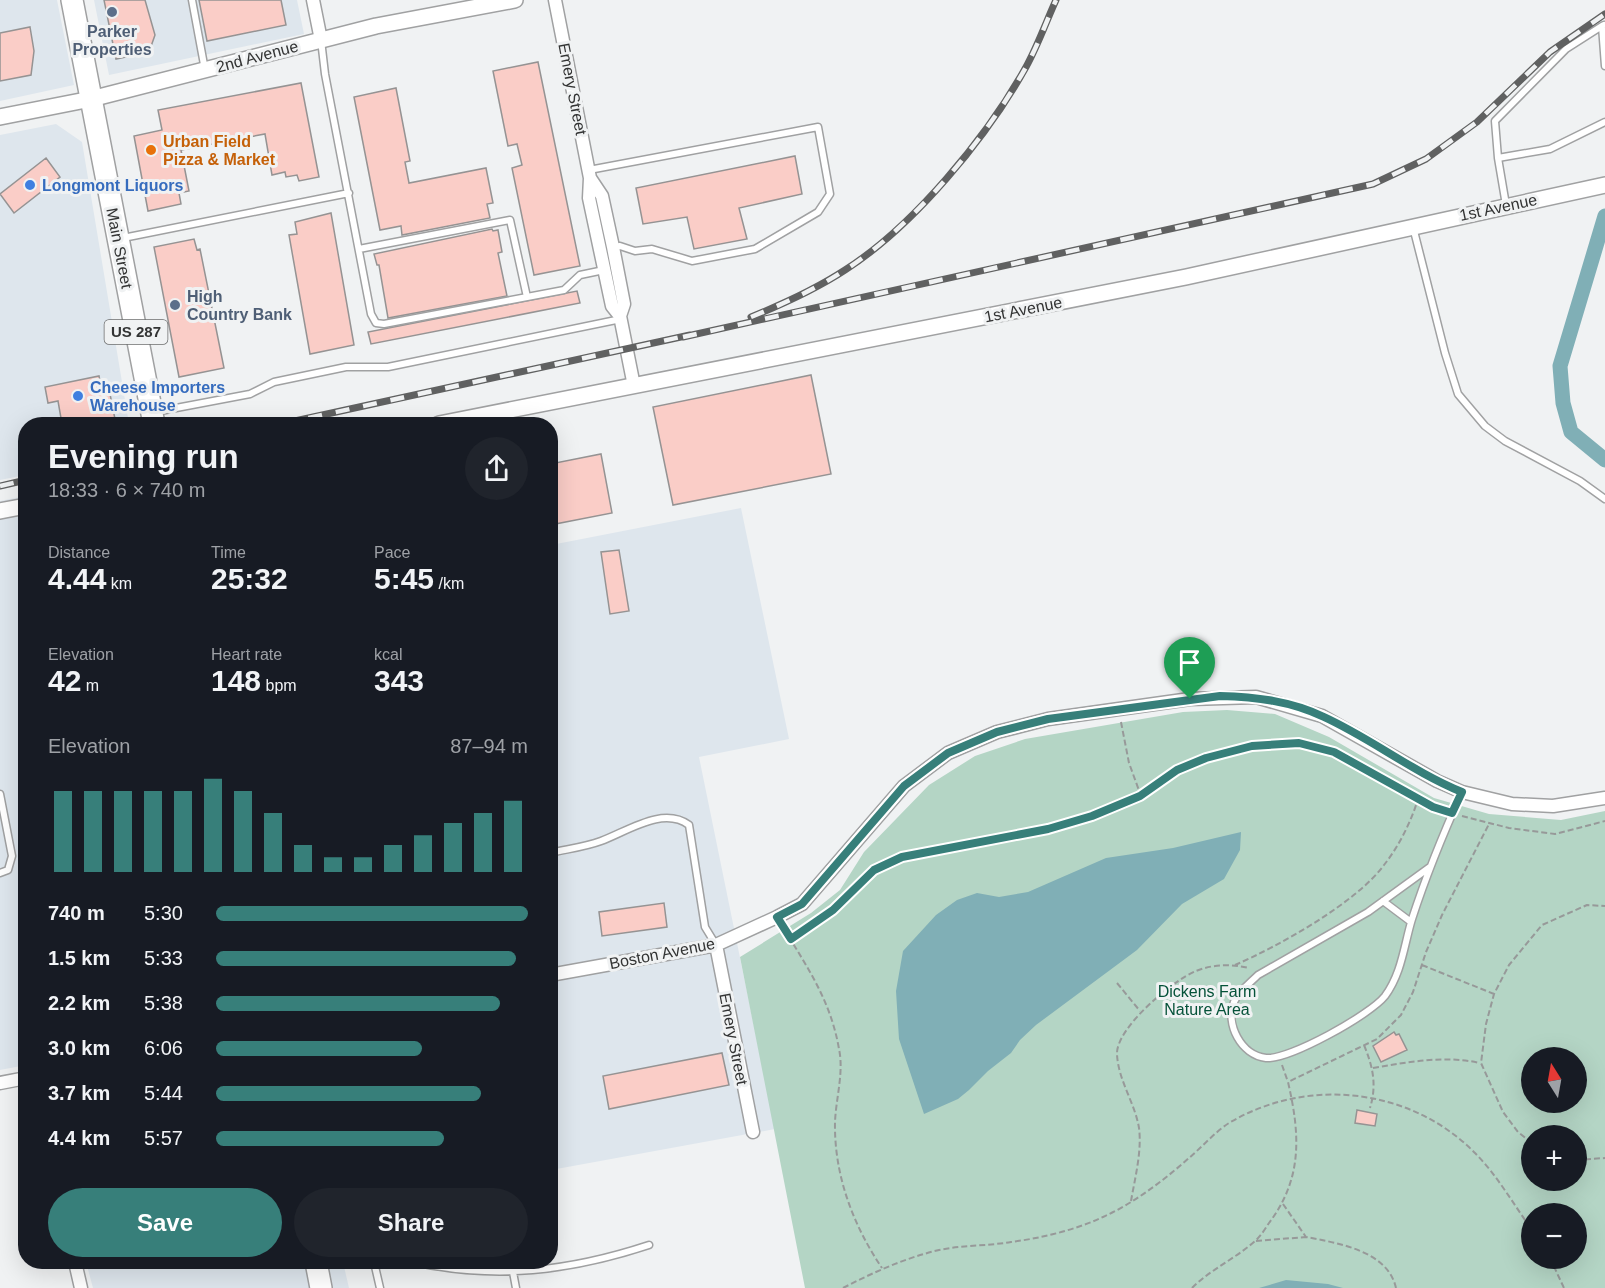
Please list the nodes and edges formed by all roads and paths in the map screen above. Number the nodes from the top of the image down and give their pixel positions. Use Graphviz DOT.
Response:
graph roads {
  1 [pos="72,0"];
  2 [pos="192,0"];
  3 [pos="313,0"];
  4 [pos="515,0"];
  5 [pos="555,0"];
  6 [pos="1603,26"];
  7 [pos="321,40"];
  8 [pos="1605,66"];
  9 [pos="205,70"];
  10 [pos="91,99"];
  11 [pos="0,117"];
  12 [pos="1605,122"];
  13 [pos="1498,158"];
  14 [pos="590,174"];
  15 [pos="1605,185"];
  16 [pos="349,194"];
  17 [pos="1506,205"];
  18 [pos="1413,226"];
  19 [pos="118,238"];
  20 [pos="613,247"];
  21 [pos="359,249"];
  22 [pos="604,270"];
  23 [pos="527,297"];
  24 [pos="621,317"];
  25 [pos="634,386"];
  26 [pos="152,417"];
  27 [pos="156,417"];
  28 [pos="475,417"];
  29 [pos="1605,499"];
  30 [pos="18,508"];
  31 [pos="0,511"];
  32 [pos="1119,710"];
  33 [pos="1462,792"];
  34 [pos="0,794"];
  35 [pos="1140,796"];
  36 [pos="1419,798"];
  37 [pos="1605,798"];
  38 [pos="1452,813"];
  39 [pos="1605,821"];
  40 [pos="558,851"];
  41 [pos="1430,867"];
  42 [pos="0,873"];
  43 [pos="1383,901"];
  44 [pos="1605,906"];
  45 [pos="777,917"];
  46 [pos="1411,922"];
  47 [pos="791,939"];
  48 [pos="716,945"];
  49 [pos="1235,965"];
  50 [pos="1422,965"];
  51 [pos="1264,972"];
  52 [pos="558,974"];
  53 [pos="1117,983"];
  54 [pos="1494,994"];
  55 [pos="1140,1011"];
  56 [pos="1364,1045"];
  57 [pos="1278,1057"];
  58 [pos="1481,1063"];
  59 [pos="1373,1068"];
  60 [pos="18,1080"];
  61 [pos="1288,1082"];
  62 [pos="0,1083"];
  63 [pos="1292,1098"];
  64 [pos="1373,1098"];
  65 [pos="1370,1108"];
  66 [pos="753,1132"];
  67 [pos="1521,1134"];
  68 [pos="1605,1158"];
  69 [pos="1587,1159"];
  70 [pos="1131,1201"];
  71 [pos="1283,1204"];
  72 [pos="1521,1215"];
  73 [pos="1306,1237"];
  74 [pos="1256,1241"];
  75 [pos="649,1245"];
  76 [pos="558,1268"];
  77 [pos="882,1268"];
  78 [pos="77,1269"];
  79 [pos="317,1269"];
  80 [pos="376,1269"];
  81 [pos="460,1269"];
  82 [pos="543,1269"];
  83 [pos="1555,1269"];
  84 [pos="513,1272"];
  85 [pos="81,1288"];
  86 [pos="321,1288"];
  87 [pos="380,1288"];
  88 [pos="516,1288"];
  89 [pos="843,1288"];
  90 [pos="1192,1288"];
  91 [pos="1396,1288"];
  92 [pos="1564,1288"];
  1 -- 10 [label="highway, Main Street / US 287"];
  2 -- 9 [label="lane"];
  3 -- 7 [label="street"];
  4 -- 7 [label="street, 2nd Avenue"];
  5 -- 14 [label="street, Emery Street"];
  6 -- 8 [label="lane"];
  6 -- 13 [label="lane"];
  7 -- 9 [label="street, 2nd Avenue"];
  7 -- 16 [label="lane"];
  9 -- 10 [label="street, 2nd Avenue"];
  10 -- 11 [label="street, 2nd Avenue"];
  10 -- 19 [label="highway, Main Street / US 287"];
  12 -- 13 [label="lane"];
  13 -- 17 [label="lane"];
  14 -- 20 [label="street, Emery Street"];
  14 -- 20 [label="lane"];
  14 -- 22 [label="street, Emery Street"];
  15 -- 17 [label="street, 1st Avenue"];
  16 -- 19 [label="lane"];
  16 -- 21 [label="lane"];
  17 -- 18 [label="street, 1st Avenue"];
  18 -- 25 [label="street, 1st Avenue"];
  18 -- 29 [label="lane"];
  19 -- 26 [label="highway, Main Street / US 287"];
  20 -- 24 [label="street, Emery Street"];
  21 -- 23 [label="lane"];
  21 -- 23 [label="lane"];
  22 -- 23 [label="lane"];
  22 -- 24 [label="street, Emery Street"];
  24 -- 25 [label="street, Emery Street"];
  24 -- 27 [label="lane"];
  25 -- 28 [label="street, 1st Avenue"];
  30 -- 31 [label="street"];
  32 -- 33 [label="street, Boston Avenue"];
  32 -- 35 [label="path"];
  32 -- 45 [label="street, Boston Avenue"];
  33 -- 37 [label="street, Boston Avenue"];
  33 -- 38 [label="lane"];
  34 -- 42 [label="lane"];
  35 -- 36 [label="path"];
  35 -- 47 [label="path"];
  36 -- 38 [label="path"];
  36 -- 49 [label="path"];
  38 -- 39 [label="path"];
  38 -- 41 [label="lane"];
  40 -- 48 [label="lane"];
  41 -- 43 [label="lane"];
  41 -- 46 [label="lane"];
  43 -- 46 [label="lane"];
  43 -- 51 [label="lane"];
  44 -- 54 [label="path"];
  45 -- 47 [label="path"];
  45 -- 48 [label="street, Boston Avenue"];
  46 -- 57 [label="lane"];
  47 -- 77 [label="path"];
  48 -- 52 [label="street, Boston Avenue"];
  48 -- 66 [label="street, Emery Street"];
  49 -- 51 [label="path"];
  49 -- 55 [label="path"];
  50 -- 54 [label="path"];
  51 -- 57 [label="lane"];
  53 -- 55 [label="path"];
  54 -- 58 [label="path"];
  55 -- 70 [label="path"];
  56 -- 59 [label="path"];
  57 -- 61 [label="path"];
  58 -- 59 [label="path"];
  58 -- 67 [label="path"];
  59 -- 64 [label="path"];
  60 -- 62 [label="street"];
  63 -- 64 [label="path"];
  63 -- 70 [label="path"];
  63 -- 71 [label="path"];
  64 -- 65 [label="path"];
  64 -- 72 [label="path"];
  68 -- 69 [label="path"];
  70 -- 77 [label="path"];
  71 -- 73 [label="path"];
  71 -- 74 [label="path"];
  73 -- 74 [label="path"];
  73 -- 91 [label="path"];
  74 -- 90 [label="path"];
  75 -- 76 [label="lane"];
  77 -- 89 [label="path"];
  78 -- 85 [label="street"];
  79 -- 86 [label="highway"];
  80 -- 87 [label="lane"];
  81 -- 84 [label="lane"];
  82 -- 84 [label="lane"];
  83 -- 92 [label="path"];
  84 -- 88 [label="lane"];
}
